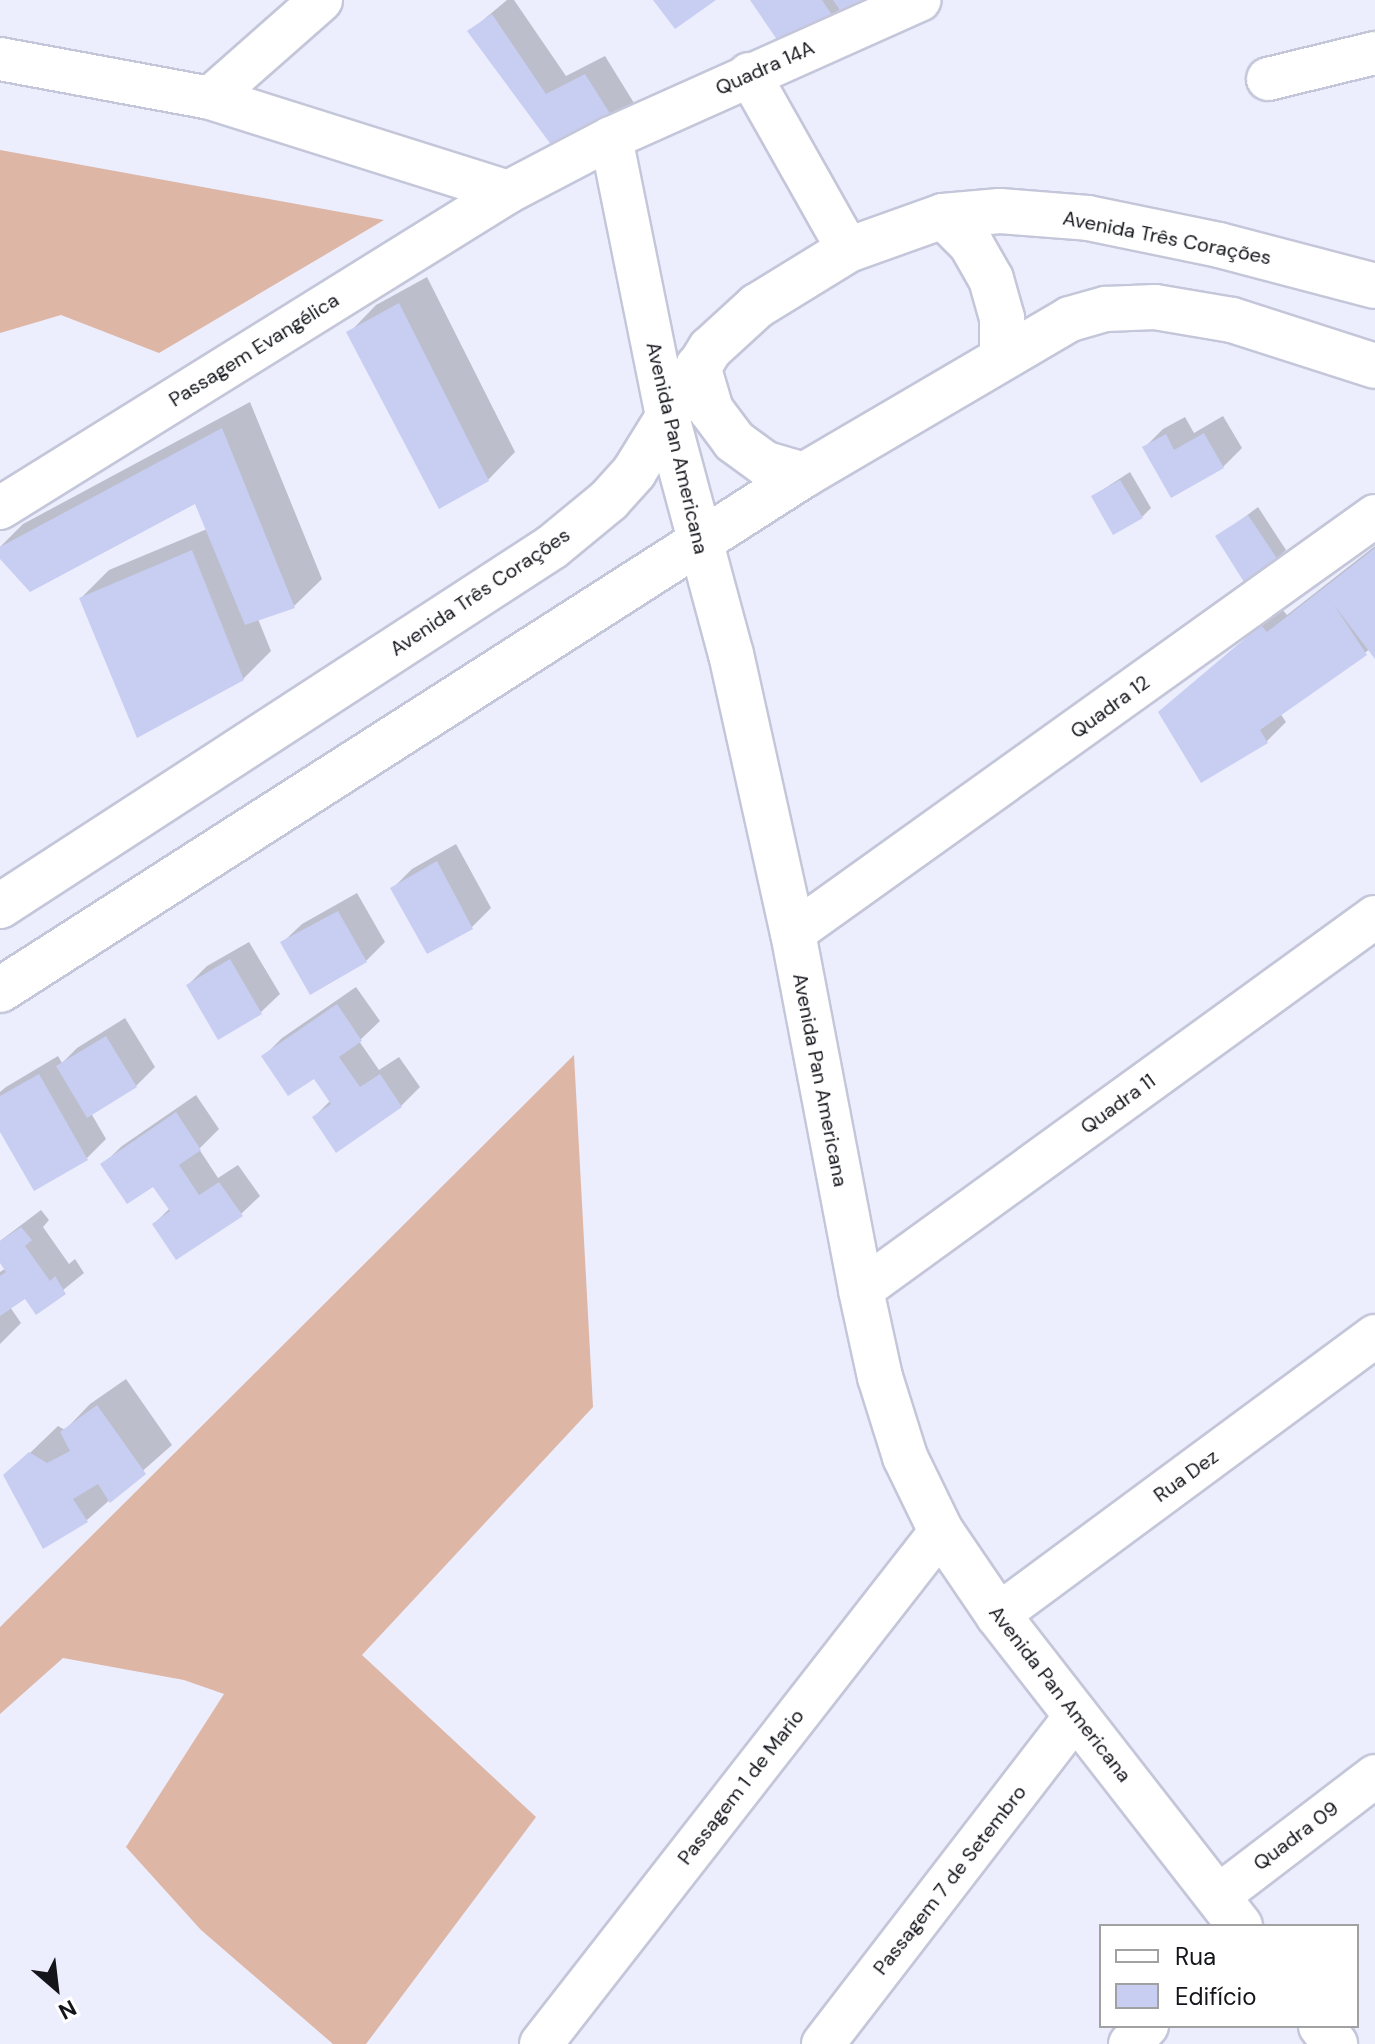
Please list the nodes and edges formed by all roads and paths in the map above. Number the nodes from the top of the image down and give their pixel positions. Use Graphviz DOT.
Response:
graph roads {
  1 [pos="321,0"];
  2 [pos="919,0"];
  3 [pos="1375,53"];
  4 [pos="0,59"];
  5 [pos="749,74"];
  6 [pos="1268,79"];
  7 [pos="210,98"];
  8 [pos="611,138"];
  9 [pos="508,192"];
  10 [pos="943,216"];
  11 [pos="848,250"];
  12 [pos="1375,286"];
  13 [pos="1002,358"];
  14 [pos="698,366"];
  15 [pos="1375,366"];
  16 [pos="668,421"];
  17 [pos="804,475"];
  18 [pos="0,508"];
  19 [pos="1375,516"];
  20 [pos="698,542"];
  21 [pos="0,906"];
  22 [pos="1375,917"];
  23 [pos="793,933"];
  24 [pos="0,990"];
  25 [pos="861,1290"];
  26 [pos="1375,1336"];
  27 [pos="941,1531"];
  28 [pos="998,1615"];
  29 [pos="1076,1716"];
  30 [pos="1375,1776"];
  31 [pos="1228,1912"];
  32 [pos="1145,2028"];
  33 [pos="1323,2028"];
  34 [pos="541,2044"];
  35 [pos="823,2044"];
  36 [pos="1130,2044"];
  37 [pos="1335,2044"];
  1 -- 7 [label="street"];
  2 -- 5 [label="street, Quadra 14A"];
  3 -- 6 [label="street"];
  4 -- 7 [label="street"];
  5 -- 8 [label="street, Quadra 14A"];
  5 -- 11 [label="street"];
  7 -- 9 [label="street"];
  8 -- 9 [label="street, Passagem Evangélica"];
  8 -- 16 [label="street, Avenida Pan Americana"];
  9 -- 18 [label="street, Passagem Evangélica"];
  10 -- 11 [label="street, Avenida Três Corações"];
  10 -- 12 [label="street, Avenida Três Corações"];
  10 -- 13 [label="street"];
  11 -- 14 [label="street, Avenida Três Corações"];
  13 -- 15 [label="street"];
  13 -- 17 [label="street"];
  14 -- 16 [label="street, Avenida Três Corações"];
  14 -- 17 [label="street"];
  16 -- 20 [label="street, Avenida Pan Americana"];
  16 -- 21 [label="street, Avenida Três Corações"];
  17 -- 20 [label="street"];
  19 -- 23 [label="street, Quadra 12"];
  20 -- 23 [label="street, Avenida Pan Americana"];
  20 -- 24 [label="street"];
  22 -- 25 [label="street, Quadra 11"];
  23 -- 25 [label="street, Avenida Pan Americana"];
  25 -- 27 [label="street, Avenida Pan Americana"];
  26 -- 28 [label="street, Rua Dez"];
  27 -- 28 [label="street, Avenida Pan Americana"];
  27 -- 34 [label="street, Passagem 1 de Mario"];
  28 -- 29 [label="street, Avenida Pan Americana"];
  29 -- 31 [label="street, Avenida Pan Americana"];
  29 -- 35 [label="street, Passagem 7 de Setembro"];
  30 -- 31 [label="street, Quadra 09"];
  32 -- 36 [label="street"];
  33 -- 37 [label="street"];
}
